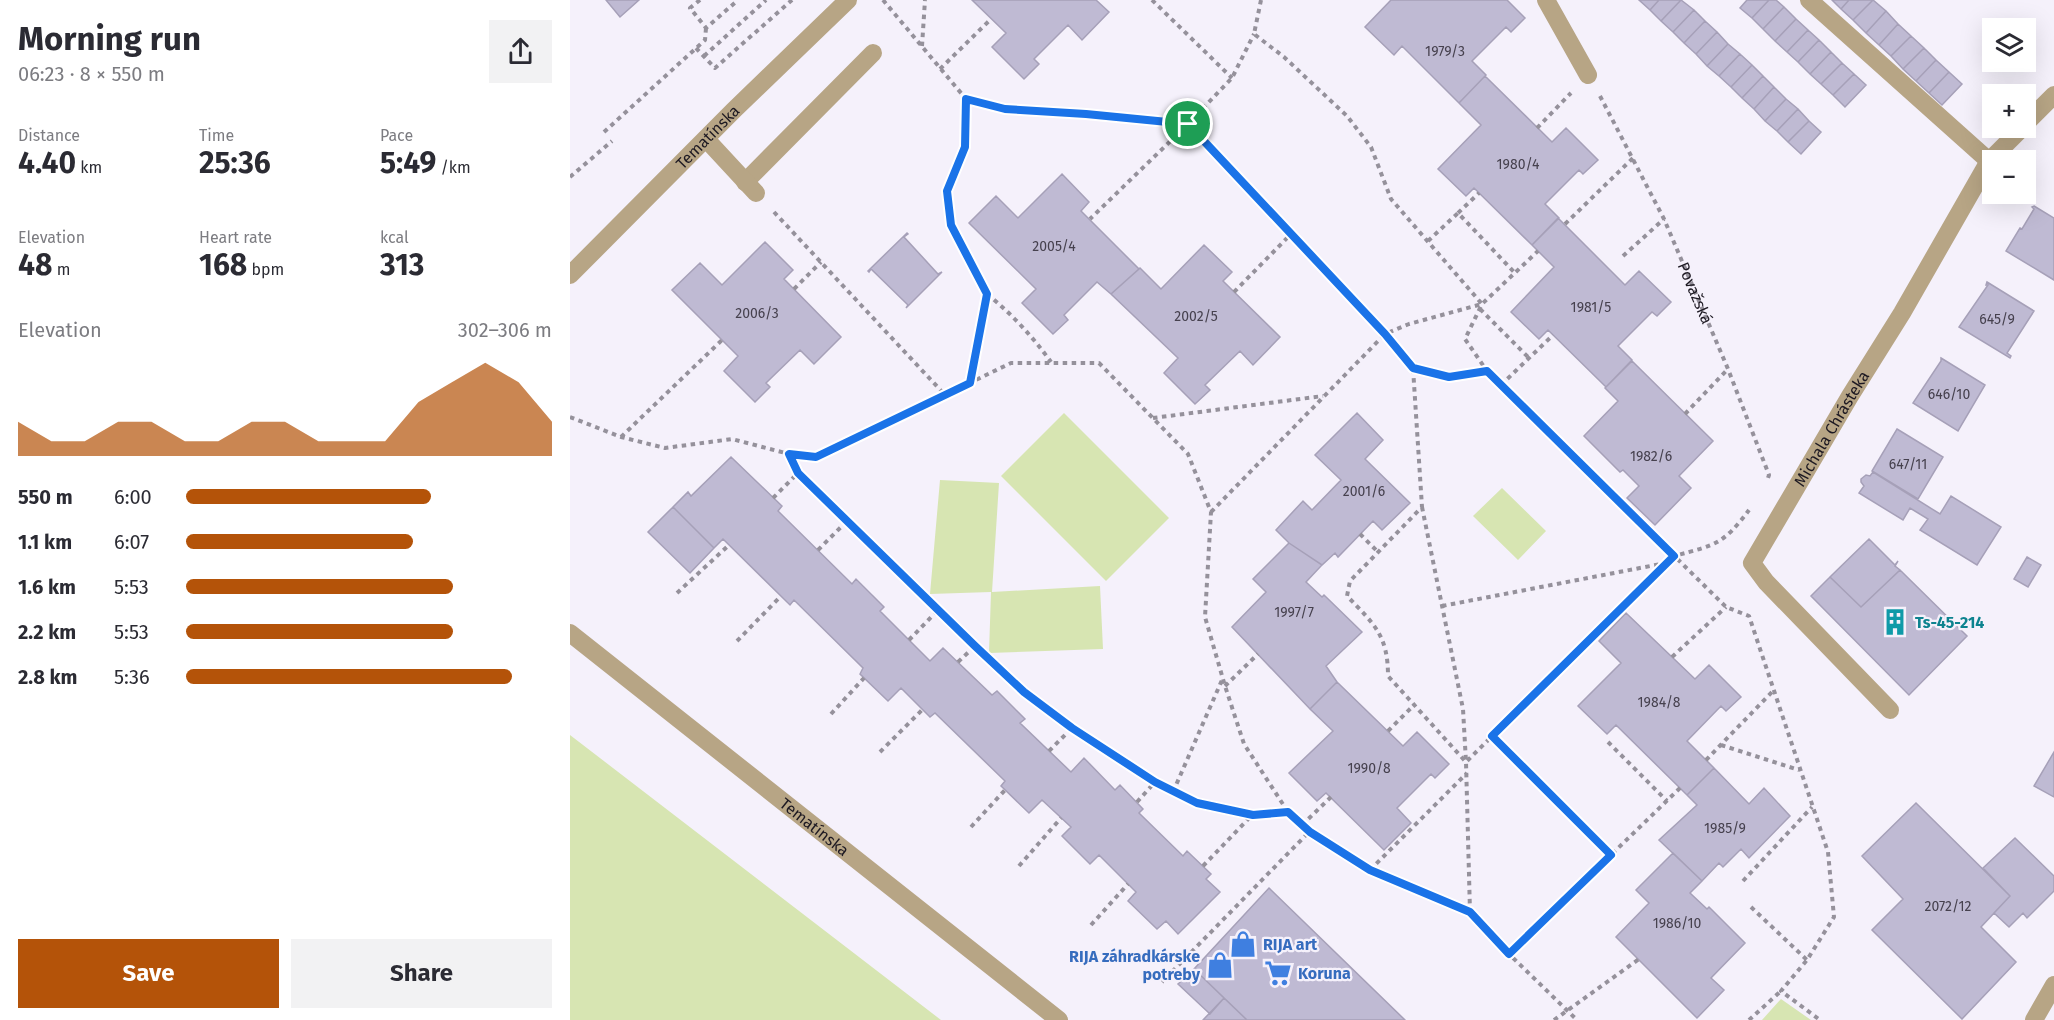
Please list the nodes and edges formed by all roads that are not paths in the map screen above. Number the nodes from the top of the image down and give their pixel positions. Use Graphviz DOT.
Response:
graph roads {
  1 [pos="848,0"];
  2 [pos="1546,0"];
  3 [pos="1809,0"];
  4 [pos="873,53"];
  5 [pos="1588,75"];
  6 [pos="2054,95"];
  7 [pos="2036,114"];
  8 [pos="2012,138"];
  9 [pos="706,139"];
  10 [pos="2000,150"];
  11 [pos="1982,155"];
  12 [pos="1982,173"];
  13 [pos="570,275"];
  14 [pos="570,633"];
  15 [pos="1890,710"];
  16 [pos="2054,985"];
  17 [pos="1059,1020"];
  18 [pos="2034,1020"];
  1 -- 9 [label="street, Tematínska"];
  2 -- 5 [label="street"];
  3 -- 11 [label="street"];
  4 -- 9 [label="street"];
  6 -- 7 [label="street, Michala Chrásteka"];
  8 -- 10 [label="street, Michala Chrásteka"];
  9 -- 13 [label="street, Tematínska"];
  12 -- 15 [label="street, Michala Chrásteka"];
  14 -- 17 [label="street, Tematínska"];
  16 -- 18 [label="street"];
}
